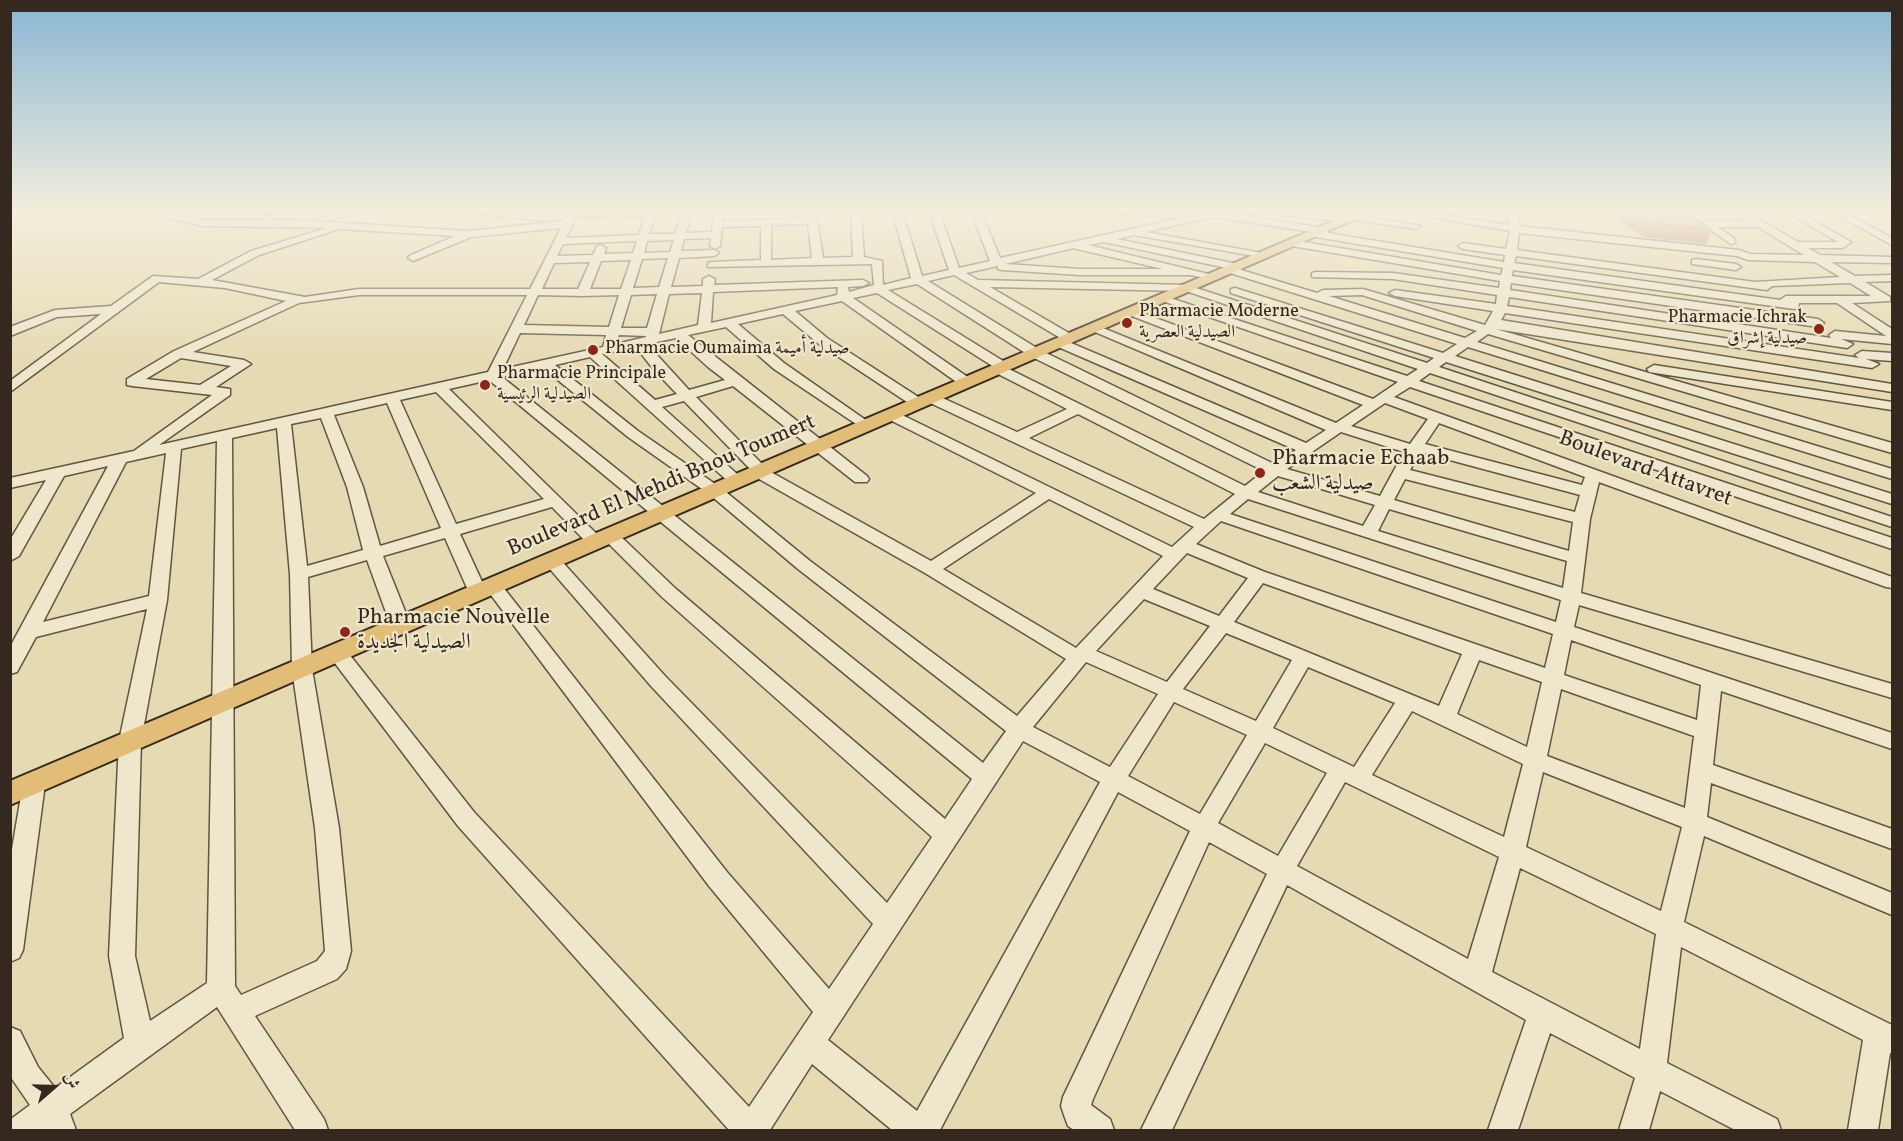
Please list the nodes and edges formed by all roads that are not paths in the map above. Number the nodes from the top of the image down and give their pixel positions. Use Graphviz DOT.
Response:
graph roads {
  1 [pos="234,264"];
  2 [pos="548,264"];
  3 [pos="593,264"];
  4 [pos="634,264"];
  5 [pos="671,264"];
  6 [pos="744,264"];
  7 [pos="877,264"];
  8 [pos="908,264"];
  9 [pos="953,264"];
  10 [pos="983,264"];
  11 [pos="1085,264"];
  12 [pos="1158,264"];
  13 [pos="1176,264"];
  14 [pos="1241,264"];
  15 [pos="1345,264"];
  16 [pos="1389,264"];
  17 [pos="1414,264"];
  18 [pos="1503,264"];
  19 [pos="1601,264"];
  20 [pos="1710,264"];
  21 [pos="1732,264"];
  22 [pos="1779,264"];
  23 [pos="1829,264"];
  24 [pos="979,265"];
  25 [pos="712,266"];
  26 [pos="1510,266"];
  27 [pos="1736,267"];
  28 [pos="955,271"];
  29 [pos="1114,272"];
  30 [pos="1316,275"];
  31 [pos="1346,275"];
  32 [pos="1211,276"];
  33 [pos="1393,276"];
  34 [pos="1852,278"];
  35 [pos="1893,278"];
  36 [pos="1506,279"];
  37 [pos="1805,280"];
  38 [pos="911,281"];
  39 [pos="975,283"];
  40 [pos="197,284"];
  41 [pos="878,285"];
  42 [pos="1763,285"];
  43 [pos="708,289"];
  44 [pos="843,290"];
  45 [pos="534,291"];
  46 [pos="664,291"];
  47 [pos="582,292"];
  48 [pos="624,292"];
  49 [pos="1363,292"];
  50 [pos="1306,293"];
  51 [pos="1398,293"];
  52 [pos="1503,293"];
  53 [pos="1163,299"];
  54 [pos="1889,299"];
  55 [pos="297,300"];
  56 [pos="1840,300"];
  57 [pos="1790,303"];
  58 [pos="1501,308"];
  59 [pos="785,309"];
  60 [pos="111,310"];
  61 [pos="1130,313"];
  62 [pos="728,322"];
  63 [pos="1818,323"];
  64 [pos="1491,327"];
  65 [pos="515,328"];
  66 [pos="704,328"];
  67 [pos="1094,328"];
  68 [pos="613,331"];
  69 [pos="10,332"];
  70 [pos="679,334"];
  71 [pos="1893,334"];
  72 [pos="1834,335"];
  73 [pos="648,338"];
  74 [pos="1893,340"];
  75 [pos="1065,341"];
  76 [pos="1466,344"];
  77 [pos="1847,344"];
  78 [pos="608,350"];
  79 [pos="593,353"];
  80 [pos="1035,353"];
  81 [pos="179,354"];
  82 [pos="1862,355"];
  83 [pos="1893,357"];
  84 [pos="1578,358"];
  85 [pos="1438,362"];
  86 [pos="546,364"];
  87 [pos="1001,368"];
  88 [pos="493,376"];
  89 [pos="734,381"];
  90 [pos="1409,382"];
  91 [pos="967,383"];
  92 [pos="1893,387"];
  93 [pos="10,388"];
  94 [pos="440,388"];
  95 [pos="200,391"];
  96 [pos="687,396"];
  97 [pos="392,399"];
  98 [pos="924,401"];
  99 [pos="1379,401"];
  100 [pos="651,406"];
  101 [pos="1893,406"];
  102 [pos="1077,409"];
  103 [pos="327,414"];
  104 [pos="891,415"];
  105 [pos="1436,418"];
  106 [pos="284,423"];
  107 [pos="865,426"];
  108 [pos="1338,428"];
  109 [pos="225,436"];
  110 [pos="1017,438"];
  111 [pos="819,444"];
  112 [pos="174,447"];
  113 [pos="1414,448"];
  114 [pos="1893,448"];
  115 [pos="1307,450"];
  116 [pos="126,458"];
  117 [pos="1275,470"];
  118 [pos="760,472"];
  119 [pos="58,473"];
  120 [pos="1402,473"];
  121 [pos="1893,474"];
  122 [pos="861,479"];
  123 [pos="737,481"];
  124 [pos="10,483"];
  125 [pos="1591,483"];
  126 [pos="715,491"];
  127 [pos="1049,492"];
  128 [pos="1246,493"];
  129 [pos="1893,499"];
  130 [pos="556,501"];
  131 [pos="1384,502"];
  132 [pos="660,514"];
  133 [pos="1582,519"];
  134 [pos="1211,520"];
  135 [pos="1893,522"];
  136 [pos="452,530"];
  137 [pos="1368,534"];
  138 [pos="603,539"];
  139 [pos="1893,544"];
  140 [pos="1179,550"];
  141 [pos="373,553"];
  142 [pos="10,556"];
  143 [pos="1575,558"];
  144 [pos="552,561"];
  145 [pos="931,569"];
  146 [pos="299,574"];
  147 [pos="1259,576"];
  148 [pos="1893,583"];
  149 [pos="485,590"];
  150 [pos="1141,591"];
  151 [pos="1571,598"];
  152 [pos="158,600"];
  153 [pos="1221,625"];
  154 [pos="401,626"];
  155 [pos="1562,631"];
  156 [pos="29,632"];
  157 [pos="1473,651"];
  158 [pos="338,654"];
  159 [pos="1081,656"];
  160 [pos="1304,657"];
  161 [pos="10,667"];
  162 [pos="302,669"];
  163 [pos="1552,679"];
  164 [pos="1712,681"];
  165 [pos="1893,691"];
  166 [pos="1170,692"];
  167 [pos="1408,700"];
  168 [pos="222,703"];
  169 [pos="1446,718"];
  170 [pos="1019,729"];
  171 [pos="1261,732"];
  172 [pos="1706,732"];
  173 [pos="130,741"];
  174 [pos="1893,741"];
  175 [pos="1535,760"];
  176 [pos="1701,770"];
  177 [pos="1349,775"];
  178 [pos="985,777"];
  179 [pos="1113,780"];
  180 [pos="34,784"];
  181 [pos="10,794"];
  182 [pos="1695,822"];
  183 [pos="1204,827"];
  184 [pos="947,835"];
  185 [pos="1893,839"];
  186 [pos="1512,853"];
  187 [pos="1281,872"];
  188 [pos="1893,904"];
  189 [pos="889,923"];
  190 [pos="1670,928"];
  191 [pos="10,950"];
  192 [pos="1477,976"];
  193 [pos="228,1000"];
  194 [pos="831,1012"];
  195 [pos="1542,1014"];
  196 [pos="1886,1037"];
  197 [pos="10,1041"];
  198 [pos="140,1044"];
  199 [pos="810,1044"];
  200 [pos="1652,1069"];
  201 [pos="56,1120"];
  202 [pos="22,1131"];
  203 [pos="313,1131"];
  204 [pos="751,1131"];
  205 [pos="916,1131"];
  206 [pos="924,1131"];
  207 [pos="1099,1131"];
  208 [pos="1156,1131"];
  209 [pos="1503,1131"];
  210 [pos="1634,1131"];
  211 [pos="1766,1131"];
  212 [pos="1863,1131"];
  1 -- 40 [label="street"];
  2 -- 45 [label="street"];
  3 -- 47 [label="street"];
  4 -- 48 [label="street"];
  5 -- 46 [label="street"];
  6 -- 25 [label="street"];
  7 -- 41 [label="street"];
  8 -- 38 [label="street"];
  9 -- 28 [label="street"];
  10 -- 24 [label="street"];
  11 -- 29 [label="street"];
  12 -- 32 [label="street"];
  13 -- 32 [label="street"];
  14 -- 32 [label="main road, Boulevard El Mehdi Bnou Toumert"];
  15 -- 31 [label="street"];
  16 -- 33 [label="street"];
  17 -- 36 [label="street"];
  18 -- 26 [label="street"];
  19 -- 42 [label="street"];
  20 -- 27 [label="street"];
  21 -- 27 [label="street"];
  22 -- 37 [label="street"];
  23 -- 34 [label="street"];
  24 -- 28 [label="street"];
  24 -- 29 [label="street"];
  25 -- 43 [label="street"];
  26 -- 36 [label="street"];
  26 -- 57 [label="street"];
  27 -- 42 [label="street"];
  28 -- 38 [label="street"];
  28 -- 39 [label="street"];
  29 -- 32 [label="street"];
  30 -- 31 [label="street"];
  31 -- 33 [label="street"];
  32 -- 39 [label="street"];
  32 -- 50 [label="street"];
  32 -- 53 [label="main road, Boulevard El Mehdi Bnou Toumert"];
  32 -- 85 [label="street"];
  33 -- 51 [label="street"];
  33 -- 52 [label="street"];
  34 -- 35 [label="street"];
  34 -- 37 [label="street"];
  34 -- 54 [label="street"];
  36 -- 52 [label="street"];
  36 -- 63 [label="street"];
  37 -- 42 [label="street"];
  38 -- 41 [label="street"];
  38 -- 80 [label="street"];
  39 -- 75 [label="street"];
  40 -- 55 [label="street"];
  40 -- 60 [label="street"];
  41 -- 44 [label="street"];
  41 -- 87 [label="street"];
  42 -- 57 [label="street"];
  43 -- 44 [label="street"];
  43 -- 46 [label="street"];
  43 -- 66 [label="street"];
  44 -- 59 [label="street"];
  44 -- 91 [label="street"];
  45 -- 47 [label="street"];
  45 -- 55 [label="street"];
  45 -- 65 [label="street"];
  46 -- 48 [label="street"];
  46 -- 73 [label="street"];
  47 -- 48 [label="street"];
  48 -- 68 [label="street"];
  49 -- 50 [label="street"];
  49 -- 51 [label="street"];
  49 -- 64 [label="street"];
  50 -- 76 [label="street"];
  51 -- 58 [label="street"];
  52 -- 58 [label="street"];
  52 -- 77 [label="street"];
  53 -- 61 [label="main road, Boulevard El Mehdi Bnou Toumert"];
  53 -- 90 [label="street"];
  54 -- 56 [label="street"];
  55 -- 81 [label="street"];
  56 -- 57 [label="street"];
  56 -- 71 [label="street"];
  57 -- 63 [label="street"];
  58 -- 64 [label="street"];
  58 -- 82 [label="street"];
  59 -- 62 [label="street"];
  59 -- 98 [label="street"];
  60 -- 69 [label="street"];
  60 -- 93 [label="street"];
  61 -- 67 [label="main road, Boulevard El Mehdi Bnou Toumert"];
  61 -- 99 [label="street, Boulevard Attavret"];
  62 -- 66 [label="street"];
  62 -- 107 [label="street"];
  63 -- 72 [label="street"];
  64 -- 76 [label="street"];
  64 -- 84 [label="street"];
  64 -- 92 [label="street"];
  65 -- 68 [label="street"];
  65 -- 88 [label="street"];
  66 -- 70 [label="street"];
  67 -- 75 [label="main road, Boulevard El Mehdi Bnou Toumert"];
  67 -- 108 [label="street"];
  68 -- 73 [label="street"];
  68 -- 78 [label="street"];
  70 -- 73 [label="street"];
  70 -- 89 [label="street"];
  72 -- 74 [label="street"];
  72 -- 77 [label="street"];
  73 -- 78 [label="street"];
  73 -- 96 [label="street"];
  75 -- 80 [label="main road, Boulevard El Mehdi Bnou Toumert"];
  75 -- 115 [label="street"];
  76 -- 85 [label="street"];
  76 -- 121 [label="street"];
  77 -- 82 [label="street"];
  78 -- 79 [label="street"];
  79 -- 86 [label="street"];
  79 -- 100 [label="street"];
  80 -- 87 [label="main road, Boulevard El Mehdi Bnou Toumert"];
  80 -- 117 [label="street"];
  81 -- 95 [label="street"];
  81 -- 95 [label="street"];
  82 -- 83 [label="street"];
  84 -- 101 [label="street"];
  84 -- 114 [label="street"];
  85 -- 90 [label="street"];
  85 -- 129 [label="street"];
  85 -- 135 [label="street"];
  86 -- 88 [label="street"];
  86 -- 126 [label="street"];
  87 -- 91 [label="main road, Boulevard El Mehdi Bnou Toumert"];
  87 -- 102 [label="street"];
  88 -- 94 [label="street"];
  88 -- 132 [label="street"];
  89 -- 96 [label="street"];
  89 -- 111 [label="street"];
  90 -- 99 [label="street"];
  90 -- 139 [label="street"];
  91 -- 98 [label="main road, Boulevard El Mehdi Bnou Toumert"];
  94 -- 97 [label="street"];
  94 -- 130 [label="street"];
  95 -- 116 [label="street"];
  96 -- 100 [label="street"];
  96 -- 118 [label="street"];
  97 -- 103 [label="street"];
  97 -- 136 [label="street"];
  98 -- 104 [label="main road, Boulevard El Mehdi Bnou Toumert"];
  98 -- 110 [label="street"];
  99 -- 105 [label="street, Boulevard Attavret"];
  99 -- 108 [label="street"];
  100 -- 123 [label="street"];
  102 -- 110 [label="street"];
  102 -- 128 [label="street"];
  103 -- 106 [label="street"];
  103 -- 141 [label="street"];
  104 -- 107 [label="main road, Boulevard El Mehdi Bnou Toumert"];
  104 -- 127 [label="street"];
  105 -- 113 [label="street"];
  105 -- 125 [label="street, Boulevard Attavret"];
  106 -- 109 [label="street"];
  106 -- 146 [label="street"];
  107 -- 111 [label="main road, Boulevard El Mehdi Bnou Toumert"];
  108 -- 113 [label="street"];
  108 -- 115 [label="street"];
  109 -- 112 [label="street"];
  109 -- 168 [label="street"];
  110 -- 134 [label="street"];
  111 -- 118 [label="main road, Boulevard El Mehdi Bnou Toumert"];
  111 -- 122 [label="street"];
  112 -- 116 [label="street"];
  112 -- 152 [label="street"];
  113 -- 120 [label="street"];
  113 -- 125 [label="street"];
  115 -- 117 [label="street"];
  116 -- 119 [label="street"];
  116 -- 156 [label="street"];
  117 -- 128 [label="street"];
  117 -- 131 [label="street"];
  118 -- 123 [label="main road, Boulevard El Mehdi Bnou Toumert"];
  118 -- 145 [label="street"];
  119 -- 124 [label="street"];
  119 -- 142 [label="street"];
  120 -- 131 [label="street"];
  120 -- 133 [label="street"];
  123 -- 126 [label="main road, Boulevard El Mehdi Bnou Toumert"];
  125 -- 133 [label="street"];
  125 -- 148 [label="street, Boulevard Attavret"];
  126 -- 132 [label="main road, Boulevard El Mehdi Bnou Toumert"];
  126 -- 170 [label="street"];
  127 -- 140 [label="street"];
  127 -- 145 [label="street"];
  128 -- 134 [label="street"];
  128 -- 137 [label="street"];
  130 -- 136 [label="street"];
  130 -- 138 [label="street"];
  131 -- 137 [label="street"];
  131 -- 143 [label="street"];
  132 -- 138 [label="main road, Boulevard El Mehdi Bnou Toumert"];
  132 -- 178 [label="street"];
  133 -- 143 [label="street"];
  134 -- 140 [label="street"];
  134 -- 155 [label="street"];
  136 -- 141 [label="street"];
  136 -- 149 [label="street"];
  137 -- 151 [label="street"];
  138 -- 144 [label="main road, Boulevard El Mehdi Bnou Toumert"];
  138 -- 184 [label="street"];
  140 -- 147 [label="street"];
  140 -- 150 [label="street"];
  141 -- 146 [label="street"];
  141 -- 154 [label="street"];
  143 -- 151 [label="street"];
  144 -- 149 [label="main road, Boulevard El Mehdi Bnou Toumert"];
  144 -- 189 [label="street"];
  145 -- 159 [label="street"];
  146 -- 162 [label="street"];
  147 -- 153 [label="street"];
  147 -- 157 [label="street"];
  149 -- 154 [label="main road, Boulevard El Mehdi Bnou Toumert"];
  149 -- 194 [label="street"];
  150 -- 153 [label="street"];
  150 -- 159 [label="street"];
  151 -- 155 [label="street"];
  151 -- 165 [label="street"];
  152 -- 156 [label="street"];
  152 -- 173 [label="street"];
  153 -- 160 [label="street"];
  153 -- 166 [label="street"];
  154 -- 158 [label="main road, Boulevard El Mehdi Bnou Toumert"];
  155 -- 163 [label="street"];
  155 -- 164 [label="street"];
  156 -- 161 [label="street"];
  157 -- 163 [label="street"];
  157 -- 169 [label="street"];
  158 -- 162 [label="main road, Boulevard El Mehdi Bnou Toumert"];
  158 -- 204 [label="street"];
  159 -- 166 [label="street"];
  159 -- 170 [label="street"];
  160 -- 167 [label="street"];
  160 -- 171 [label="street"];
  162 -- 168 [label="main road, Boulevard El Mehdi Bnou Toumert"];
  162 -- 193 [label="street"];
  163 -- 172 [label="street"];
  163 -- 175 [label="street"];
  164 -- 172 [label="street"];
  164 -- 174 [label="street"];
  166 -- 171 [label="street"];
  166 -- 179 [label="street"];
  167 -- 169 [label="street"];
  167 -- 177 [label="street"];
  168 -- 173 [label="main road, Boulevard El Mehdi Bnou Toumert"];
  168 -- 193 [label="street"];
  169 -- 175 [label="street"];
  170 -- 178 [label="street"];
  170 -- 179 [label="street"];
  171 -- 177 [label="street"];
  171 -- 183 [label="street"];
  172 -- 176 [label="street"];
  173 -- 180 [label="main road, Boulevard El Mehdi Bnou Toumert"];
  173 -- 198 [label="street"];
  175 -- 182 [label="street"];
  175 -- 186 [label="street"];
  176 -- 182 [label="street"];
  176 -- 185 [label="street"];
  177 -- 186 [label="street"];
  177 -- 187 [label="street"];
  178 -- 184 [label="street"];
  179 -- 183 [label="street"];
  179 -- 206 [label="street"];
  180 -- 181 [label="main road, Boulevard El Mehdi Bnou Toumert"];
  180 -- 191 [label="street"];
  182 -- 188 [label="street"];
  182 -- 190 [label="street"];
  183 -- 187 [label="street"];
  183 -- 207 [label="street"];
  184 -- 189 [label="street"];
  186 -- 190 [label="street"];
  186 -- 192 [label="street"];
  187 -- 192 [label="street"];
  187 -- 208 [label="street"];
  189 -- 194 [label="street"];
  190 -- 196 [label="street"];
  190 -- 200 [label="street"];
  192 -- 195 [label="street"];
  193 -- 198 [label="street"];
  193 -- 203 [label="street"];
  194 -- 199 [label="street"];
  195 -- 200 [label="street"];
  195 -- 209 [label="street"];
  196 -- 212 [label="street"];
  197 -- 201 [label="street"];
  198 -- 201 [label="street"];
  199 -- 204 [label="street"];
  199 -- 205 [label="street"];
  200 -- 210 [label="street"];
  200 -- 211 [label="street"];
  201 -- 202 [label="street"];
}
